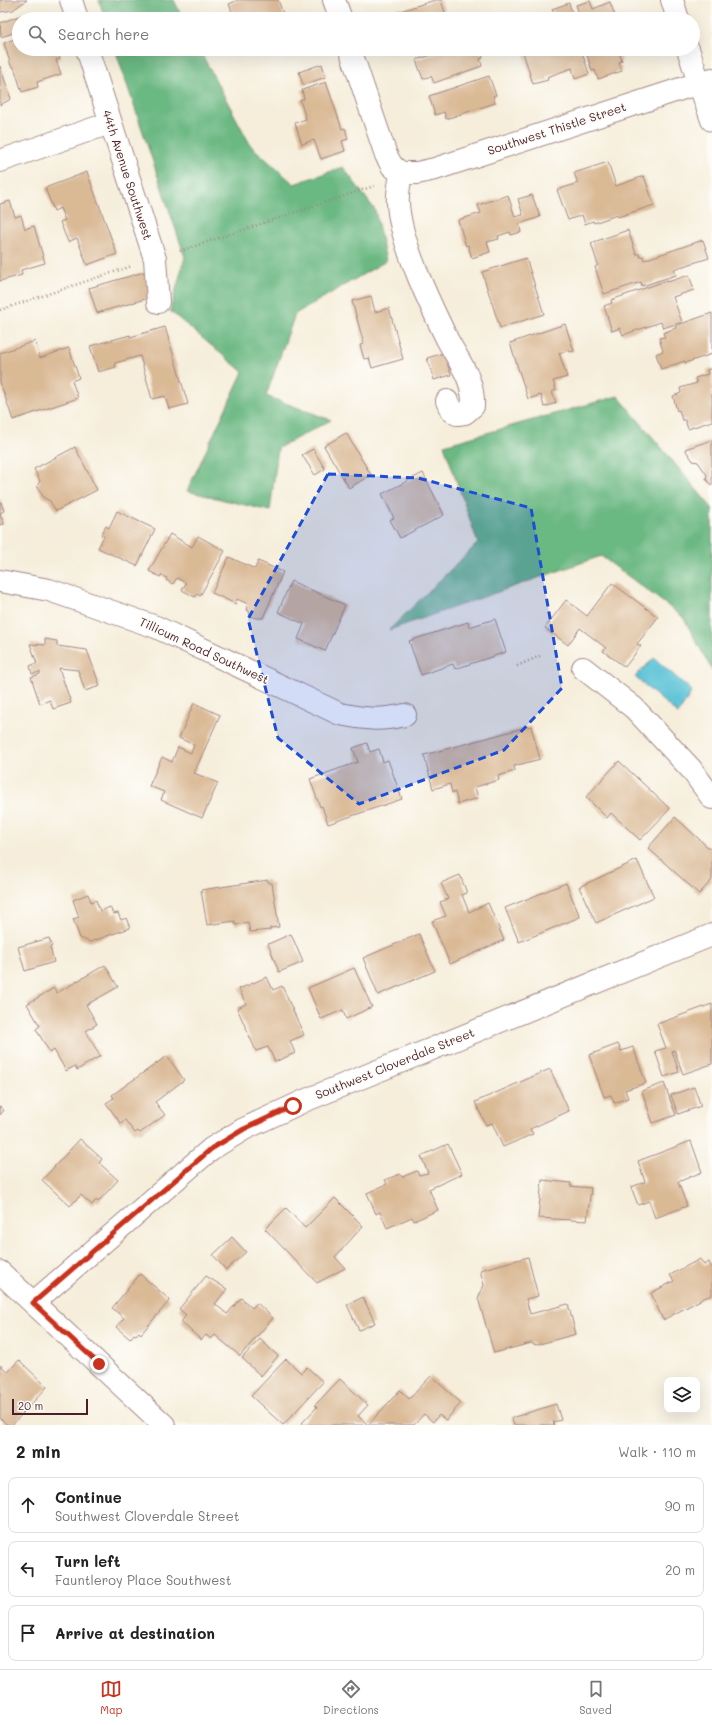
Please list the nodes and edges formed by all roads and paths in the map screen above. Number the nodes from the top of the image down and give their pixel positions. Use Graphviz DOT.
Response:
graph roads {
  1 [pos="71,0"];
  2 [pos="334,0"];
  3 [pos="672,0"];
  4 [pos="75,12"];
  5 [pos="338,12"];
  6 [pos="676,12"];
  7 [pos="89,56"];
  8 [pos="352,56"];
  9 [pos="692,56"];
  10 [pos="706,81"];
  11 [pos="712,120"];
  12 [pos="110,124"];
  13 [pos="0,161"];
  14 [pos="401,173"];
  15 [pos="380,184"];
  16 [pos="180,251"];
  17 [pos="137,265"];
  18 [pos="158,302"];
  19 [pos="0,310"];
  20 [pos="447,401"];
  21 [pos="0,581"];
  22 [pos="540,656"];
  23 [pos="517,666"];
  24 [pos="583,668"];
  25 [pos="405,715"];
  26 [pos="712,798"];
  27 [pos="712,935"];
  28 [pos="0,1272"];
  29 [pos="33,1303"];
  30 [pos="164,1425"];
  1 -- 4 [label="street"];
  2 -- 5 [label="street"];
  3 -- 6 [label="street"];
  7 -- 12 [label="street, 44th Avenue Southwest"];
  8 -- 14 [label="street"];
  9 -- 10 [label="street"];
  10 -- 11 [label="street"];
  10 -- 14 [label="street, Southwest Thistle Street"];
  12 -- 13 [label="street"];
  12 -- 18 [label="street, 44th Avenue Southwest"];
  14 -- 20 [label="street"];
  15 -- 16 [label="path"];
  17 -- 19 [label="path"];
  21 -- 25 [label="street, Tillicum Road Southwest"];
  22 -- 23 [label="path"];
  24 -- 26 [label="street"];
  27 -- 29 [label="street, Southwest Cloverdale Street"];
  28 -- 29 [label="street"];
  29 -- 30 [label="street"];
}
